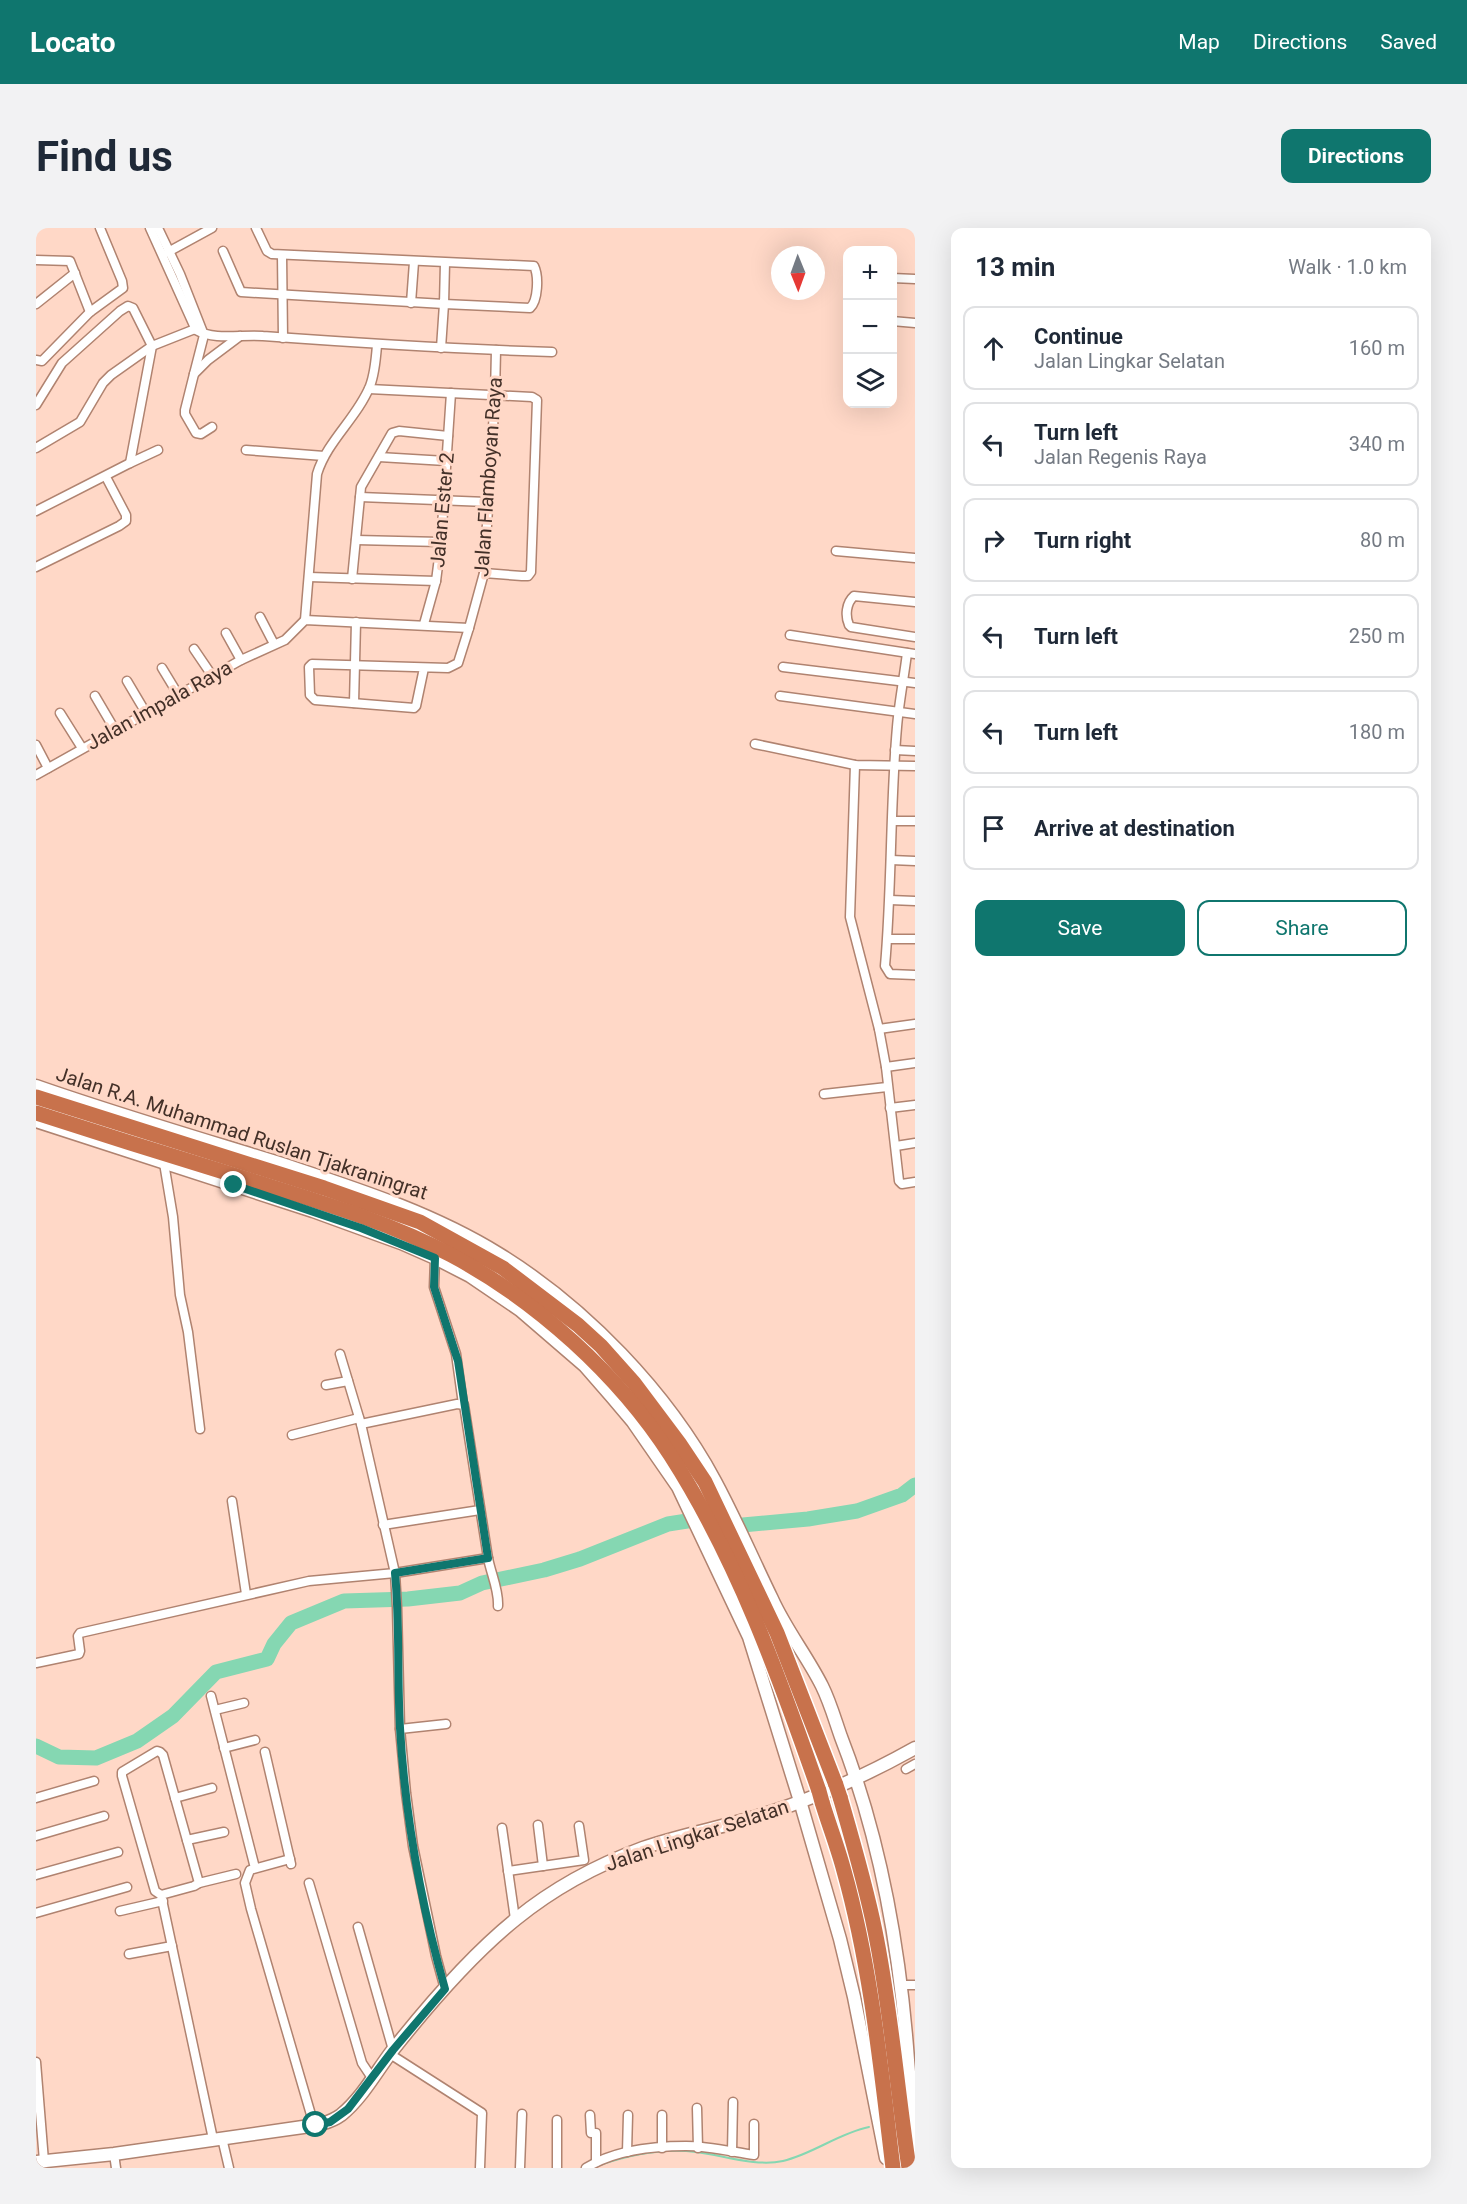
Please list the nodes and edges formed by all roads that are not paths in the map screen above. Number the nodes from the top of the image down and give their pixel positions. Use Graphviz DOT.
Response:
graph roads {
  1 [pos="100,228"];
  2 [pos="150,228"];
  3 [pos="158,228"];
  4 [pos="211,228"];
  5 [pos="256,228"];
  6 [pos="223,251"];
  7 [pos="168,252"];
  8 [pos="282,255"];
  9 [pos="36,260"];
  10 [pos="414,262"];
  11 [pos="445,263"];
  12 [pos="75,273"];
  13 [pos="176,276"];
  14 [pos="897,278"];
  15 [pos="915,279"];
  16 [pos="283,295"];
  17 [pos="411,303"];
  18 [pos="36,304"];
  19 [pos="444,304"];
  20 [pos="90,312"];
  21 [pos="897,321"];
  22 [pos="915,323"];
  23 [pos="200,331"];
  24 [pos="240,336"];
  25 [pos="283,338"];
  26 [pos="377,345"];
  27 [pos="152,346"];
  28 [pos="441,348"];
  29 [pos="496,350"];
  30 [pos="552,352"];
  31 [pos="36,360"];
  32 [pos="194,374"];
  33 [pos="369,389"];
  34 [pos="451,393"];
  35 [pos="495,395"];
  36 [pos="36,405"];
  37 [pos="212,428"];
  38 [pos="448,436"];
  39 [pos="36,448"];
  40 [pos="158,450"];
  41 [pos="246,450"];
  42 [pos="324,456"];
  43 [pos="379,457"];
  44 [pos="446,461"];
  45 [pos="130,463"];
  46 [pos="106,477"];
  47 [pos="360,497"];
  48 [pos="445,501"];
  49 [pos="487,502"];
  50 [pos="36,511"];
  51 [pos="356,540"];
  52 [pos="441,542"];
  53 [pos="836,551"];
  54 [pos="915,558"];
  55 [pos="36,567"];
  56 [pos="484,573"];
  57 [pos="309,577"];
  58 [pos="352,579"];
  59 [pos="436,581"];
  60 [pos="915,602"];
  61 [pos="260,617"];
  62 [pos="304,620"];
  63 [pos="356,622"];
  64 [pos="424,624"];
  65 [pos="470,628"];
  66 [pos="226,633"];
  67 [pos="790,636"];
  68 [pos="915,637"];
  69 [pos="274,644"];
  70 [pos="194,649"];
  71 [pos="911,654"];
  72 [pos="242,660"];
  73 [pos="354,665"];
  74 [pos="783,667"];
  75 [pos="162,668"];
  76 [pos="424,668"];
  77 [pos="213,677"];
  78 [pos="127,681"];
  79 [pos="903,683"];
  80 [pos="915,683"];
  81 [pos="94,696"];
  82 [pos="178,696"];
  83 [pos="780,696"];
  84 [pos="354,703"];
  85 [pos="60,713"];
  86 [pos="146,713"];
  87 [pos="898,713"];
  88 [pos="915,714"];
  89 [pos="115,730"];
  90 [pos="755,744"];
  91 [pos="36,745"];
  92 [pos="82,748"];
  93 [pos="895,750"];
  94 [pos="915,751"];
  95 [pos="855,765"];
  96 [pos="895,766"];
  97 [pos="915,766"];
  98 [pos="48,768"];
  99 [pos="36,775"];
  100 [pos="893,820"];
  101 [pos="915,821"];
  102 [pos="891,860"];
  103 [pos="915,861"];
  104 [pos="890,900"];
  105 [pos="915,901"];
  106 [pos="888,939"];
  107 [pos="915,939"];
  108 [pos="915,975"];
  109 [pos="915,1024"];
  110 [pos="879,1029"];
  111 [pos="915,1063"];
  112 [pos="886,1067"];
  113 [pos="36,1086"];
  114 [pos="887,1087"];
  115 [pos="824,1094"];
  116 [pos="36,1097"];
  117 [pos="915,1105"];
  118 [pos="890,1108"];
  119 [pos="36,1113"];
  120 [pos="36,1121"];
  121 [pos="915,1143"];
  122 [pos="896,1146"];
  123 [pos="164,1163"];
  124 [pos="915,1182"];
  125 [pos="435,1258"];
  126 [pos="340,1354"];
  127 [pos="348,1381"];
  128 [pos="326,1385"];
  129 [pos="463,1404"];
  130 [pos="360,1421"];
  131 [pos="200,1429"];
  132 [pos="292,1435"];
  133 [pos="709,1480"];
  134 [pos="232,1500"];
  135 [pos="480,1510"];
  136 [pos="383,1525"];
  137 [pos="725,1526"];
  138 [pos="488,1558"];
  139 [pos="395,1573"];
  140 [pos="246,1594"];
  141 [pos="498,1606"];
  142 [pos="36,1663"];
  143 [pos="211,1696"];
  144 [pos="244,1703"];
  145 [pos="215,1710"];
  146 [pos="446,1724"];
  147 [pos="400,1729"];
  148 [pos="255,1740"];
  149 [pos="225,1748"];
  150 [pos="915,1748"];
  151 [pos="265,1752"];
  152 [pos="915,1764"];
  153 [pos="906,1769"];
  154 [pos="857,1779"];
  155 [pos="94,1781"];
  156 [pos="212,1788"];
  157 [pos="36,1798"];
  158 [pos="175,1798"];
  159 [pos="800,1801"];
  160 [pos="105,1816"];
  161 [pos="538,1825"];
  162 [pos="579,1826"];
  163 [pos="502,1828"];
  164 [pos="224,1832"];
  165 [pos="36,1836"];
  166 [pos="187,1840"];
  167 [pos="118,1852"];
  168 [pos="543,1866"];
  169 [pos="255,1868"];
  170 [pos="508,1871"];
  171 [pos="236,1874"];
  172 [pos="36,1875"];
  173 [pos="199,1883"];
  174 [pos="309,1883"];
  175 [pos="127,1887"];
  176 [pos="162,1898"];
  177 [pos="120,1911"];
  178 [pos="36,1913"];
  179 [pos="515,1919"];
  180 [pos="358,1927"];
  181 [pos="172,1946"];
  182 [pos="129,1954"];
  183 [pos="901,1985"];
  184 [pos="915,1985"];
  185 [pos="445,1989"];
  186 [pos="392,2052"];
  187 [pos="36,2062"];
  188 [pos="372,2078"];
  189 [pos="914,2101"];
  190 [pos="733,2102"];
  191 [pos="697,2108"];
  192 [pos="522,2114"];
  193 [pos="591,2115"];
  194 [pos="628,2115"];
  195 [pos="662,2115"];
  196 [pos="557,2120"];
  197 [pos="754,2124"];
  198 [pos="314,2125"];
  199 [pos="218,2138"];
  200 [pos="662,2148"];
  201 [pos="698,2148"];
  202 [pos="627,2152"];
  203 [pos="732,2152"];
  204 [pos="114,2154"];
  205 [pos="40,2162"];
  206 [pos="596,2162"];
  207 [pos="116,2168"];
  208 [pos="229,2168"];
  209 [pos="480,2168"];
  210 [pos="520,2168"];
  211 [pos="557,2168"];
  212 [pos="586,2168"];
  213 [pos="891,2168"];
  214 [pos="911,2168"];
  1 -- 20 [label="street"];
  2 -- 13 [label="street"];
  3 -- 7 [label="street"];
  4 -- 7 [label="street"];
  5 -- 8 [label="street"];
  6 -- 16 [label="street"];
  7 -- 13 [label="street"];
  8 -- 10 [label="street"];
  8 -- 16 [label="street"];
  9 -- 12 [label="street"];
  10 -- 11 [label="street"];
  10 -- 17 [label="street"];
  11 -- 19 [label="street"];
  11 -- 19 [label="street"];
  12 -- 18 [label="street"];
  12 -- 20 [label="street"];
  13 -- 23 [label="street"];
  14 -- 15 [label="street"];
  16 -- 17 [label="street"];
  16 -- 25 [label="street"];
  17 -- 19 [label="street"];
  19 -- 28 [label="street"];
  20 -- 31 [label="street"];
  21 -- 22 [label="street"];
  23 -- 24 [label="street"];
  23 -- 27 [label="street"];
  23 -- 32 [label="street"];
  24 -- 25 [label="street"];
  24 -- 32 [label="street"];
  25 -- 26 [label="street"];
  26 -- 28 [label="street"];
  26 -- 33 [label="street"];
  27 -- 36 [label="street"];
  27 -- 39 [label="street"];
  27 -- 45 [label="street"];
  28 -- 29 [label="street"];
  29 -- 30 [label="street"];
  29 -- 35 [label="street, Jalan Flamboyan Raya"];
  32 -- 37 [label="street"];
  33 -- 34 [label="street"];
  33 -- 42 [label="street"];
  34 -- 35 [label="street"];
  34 -- 38 [label="street, Jalan Ester 2"];
  35 -- 49 [label="street, Jalan Flamboyan Raya"];
  35 -- 56 [label="street"];
  38 -- 43 [label="street"];
  38 -- 44 [label="street, Jalan Ester 2"];
  40 -- 45 [label="street"];
  41 -- 42 [label="street"];
  42 -- 57 [label="street"];
  43 -- 44 [label="street"];
  43 -- 47 [label="street"];
  44 -- 48 [label="street, Jalan Ester 2"];
  45 -- 46 [label="street"];
  46 -- 50 [label="street"];
  46 -- 55 [label="street"];
  47 -- 48 [label="street"];
  47 -- 51 [label="street"];
  48 -- 49 [label="street"];
  48 -- 52 [label="street, Jalan Ester 2"];
  49 -- 56 [label="street, Jalan Flamboyan Raya"];
  51 -- 52 [label="street"];
  51 -- 58 [label="street"];
  52 -- 59 [label="street, Jalan Ester 2"];
  53 -- 54 [label="street"];
  56 -- 65 [label="street, Jalan Flamboyan Raya"];
  57 -- 58 [label="street"];
  57 -- 62 [label="street"];
  58 -- 59 [label="street"];
  59 -- 64 [label="street, Jalan Ester 2"];
  60 -- 68 [label="street"];
  61 -- 69 [label="street"];
  62 -- 63 [label="street"];
  62 -- 69 [label="street, Jalan Impala Raya"];
  63 -- 64 [label="street"];
  63 -- 73 [label="street"];
  64 -- 65 [label="street"];
  65 -- 76 [label="street, Jalan Flamboyan Raya"];
  66 -- 72 [label="street"];
  67 -- 71 [label="street"];
  69 -- 72 [label="street, Jalan Impala Raya"];
  70 -- 77 [label="street"];
  71 -- 79 [label="street"];
  72 -- 77 [label="street, Jalan Impala Raya"];
  73 -- 76 [label="street"];
  73 -- 84 [label="street"];
  73 -- 84 [label="street"];
  74 -- 79 [label="street"];
  75 -- 82 [label="street"];
  76 -- 84 [label="street"];
  77 -- 82 [label="street, Jalan Impala Raya"];
  78 -- 86 [label="street"];
  79 -- 80 [label="street"];
  79 -- 87 [label="street"];
  81 -- 89 [label="street"];
  82 -- 86 [label="street, Jalan Impala Raya"];
  83 -- 87 [label="street"];
  85 -- 92 [label="street"];
  86 -- 89 [label="street, Jalan Impala Raya"];
  87 -- 88 [label="street"];
  87 -- 93 [label="street"];
  89 -- 92 [label="street, Jalan Impala Raya"];
  90 -- 95 [label="street"];
  91 -- 98 [label="street"];
  92 -- 98 [label="street, Jalan Impala Raya"];
  93 -- 94 [label="street"];
  93 -- 96 [label="street"];
  95 -- 96 [label="street"];
  95 -- 110 [label="street"];
  96 -- 97 [label="street"];
  96 -- 100 [label="street"];
  98 -- 99 [label="street, Jalan Impala Raya"];
  100 -- 101 [label="street"];
  100 -- 102 [label="street"];
  102 -- 103 [label="street"];
  102 -- 104 [label="street"];
  104 -- 105 [label="street"];
  104 -- 106 [label="street"];
  106 -- 107 [label="street"];
  106 -- 108 [label="street"];
  109 -- 110 [label="street"];
  110 -- 112 [label="street"];
  111 -- 112 [label="street"];
  112 -- 114 [label="street"];
  113 -- 133 [label="street, Jalan R.A. Muhammad Ruslan Tjakraningrat"];
  114 -- 115 [label="street"];
  114 -- 118 [label="street"];
  116 -- 133 [label="highway, Jalan R.A. Muhammad Ruslan Tjakraningrat"];
  117 -- 118 [label="street"];
  118 -- 122 [label="street"];
  119 -- 137 [label="highway, Jalan R.A. Muhammad Ruslan Tjakraningrat"];
  120 -- 123 [label="street, Jalan R.A. Muhammad Ruslan Tjakraningrat"];
  121 -- 122 [label="street"];
  122 -- 124 [label="street"];
  123 -- 125 [label="street, Jalan R.A. Muhammad Ruslan Tjakraningrat"];
  123 -- 131 [label="street"];
  125 -- 129 [label="street"];
  125 -- 159 [label="street, Jalan R.A. Muhammad Ruslan Tjakraningrat"];
  126 -- 127 [label="street"];
  127 -- 128 [label="street"];
  127 -- 130 [label="street"];
  129 -- 130 [label="street"];
  129 -- 135 [label="street"];
  130 -- 132 [label="street"];
  130 -- 136 [label="street"];
  133 -- 137 [label="highway, Jalan R.A. Muhammad Ruslan Tjakraningrat"];
  134 -- 140 [label="street"];
  135 -- 136 [label="street"];
  135 -- 138 [label="street"];
  136 -- 139 [label="street"];
  137 -- 154 [label="street, Jalan R.A. Muhammad Ruslan Tjakraningrat"];
  137 -- 213 [label="highway, Jalan R.A. Muhammad Ruslan Tjakraningrat"];
  137 -- 214 [label="highway, Jalan R.A. Muhammad Ruslan Tjakraningrat"];
  138 -- 139 [label="street"];
  138 -- 141 [label="street"];
  139 -- 140 [label="street"];
  139 -- 147 [label="street"];
  140 -- 142 [label="street"];
  143 -- 145 [label="street"];
  144 -- 145 [label="street"];
  145 -- 149 [label="street"];
  146 -- 147 [label="street"];
  147 -- 185 [label="street"];
  148 -- 149 [label="street"];
  149 -- 169 [label="street"];
  150 -- 154 [label="street, Jalan Lingkar Selatan"];
  151 -- 169 [label="street"];
  152 -- 153 [label="street"];
  154 -- 159 [label="street, Jalan Lingkar Selatan"];
  154 -- 183 [label="street, Jalan R.A. Muhammad Ruslan Tjakraningrat"];
  155 -- 157 [label="street"];
  156 -- 158 [label="street"];
  158 -- 166 [label="street"];
  158 -- 176 [label="street"];
  159 -- 179 [label="street, Jalan Lingkar Selatan"];
  159 -- 213 [label="street, Jalan R.A. Muhammad Ruslan Tjakraningrat"];
  160 -- 165 [label="street"];
  161 -- 168 [label="street"];
  162 -- 168 [label="street"];
  163 -- 170 [label="street"];
  164 -- 166 [label="street"];
  166 -- 173 [label="street"];
  167 -- 172 [label="street"];
  168 -- 170 [label="street"];
  169 -- 198 [label="street"];
  170 -- 179 [label="street"];
  171 -- 173 [label="street"];
  173 -- 176 [label="street"];
  174 -- 188 [label="street"];
  175 -- 178 [label="street"];
  176 -- 177 [label="street"];
  176 -- 181 [label="street"];
  179 -- 185 [label="street, Jalan Lingkar Selatan"];
  180 -- 186 [label="street"];
  181 -- 182 [label="street"];
  181 -- 199 [label="street"];
  183 -- 184 [label="street"];
  183 -- 189 [label="street, Jalan R.A. Muhammad Ruslan Tjakraningrat"];
  185 -- 186 [label="street, Jalan Lingkar Selatan"];
  186 -- 188 [label="street, Jalan Lingkar Selatan"];
  186 -- 209 [label="street"];
  187 -- 205 [label="street"];
  188 -- 198 [label="street, Jalan Lingkar Selatan"];
  189 -- 214 [label="street, Jalan R.A. Muhammad Ruslan Tjakraningrat"];
  190 -- 203 [label="street"];
  191 -- 201 [label="street"];
  192 -- 210 [label="street"];
  193 -- 206 [label="street"];
  194 -- 202 [label="street"];
  195 -- 200 [label="street"];
  196 -- 211 [label="street"];
  197 -- 203 [label="street"];
  198 -- 199 [label="street, Jalan Lingkar Selatan"];
  199 -- 204 [label="street, Jalan Lingkar Selatan"];
  199 -- 208 [label="street"];
  200 -- 201 [label="street"];
  200 -- 202 [label="street"];
  201 -- 203 [label="street"];
  202 -- 206 [label="street"];
  204 -- 205 [label="street, Jalan Lingkar Selatan"];
  204 -- 207 [label="street"];
  206 -- 212 [label="street"];
}
